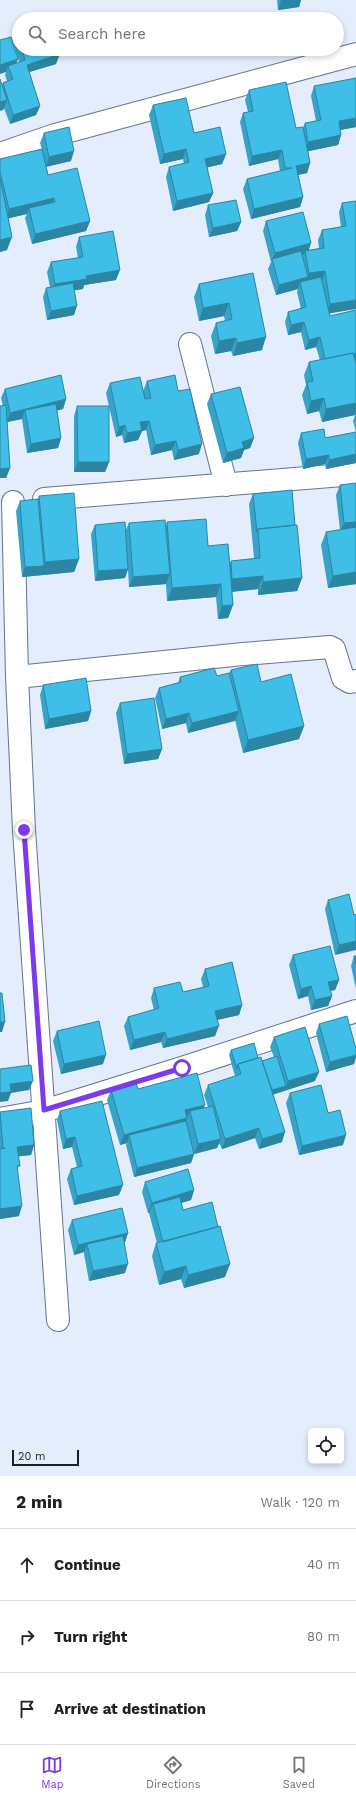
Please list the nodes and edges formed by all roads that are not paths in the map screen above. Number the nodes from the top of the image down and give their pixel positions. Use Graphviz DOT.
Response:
graph roads {
  1 [pos="356,54"];
  2 [pos="0,154"];
  3 [pos="190,344"];
  4 [pos="356,474"];
  5 [pos="226,485"];
  6 [pos="6,502"];
  7 [pos="18,678"];
  8 [pos="356,681"];
  9 [pos="356,1011"];
  10 [pos="44,1110"];
  11 [pos="0,1119"];
  12 [pos="58,1320"];
  1 -- 2 [label="street"];
  3 -- 5 [label="street"];
  4 -- 5 [label="street"];
  5 -- 6 [label="street"];
  6 -- 7 [label="street"];
  7 -- 8 [label="street"];
  7 -- 10 [label="street"];
  9 -- 10 [label="street"];
  10 -- 11 [label="street"];
  10 -- 12 [label="street"];
}
